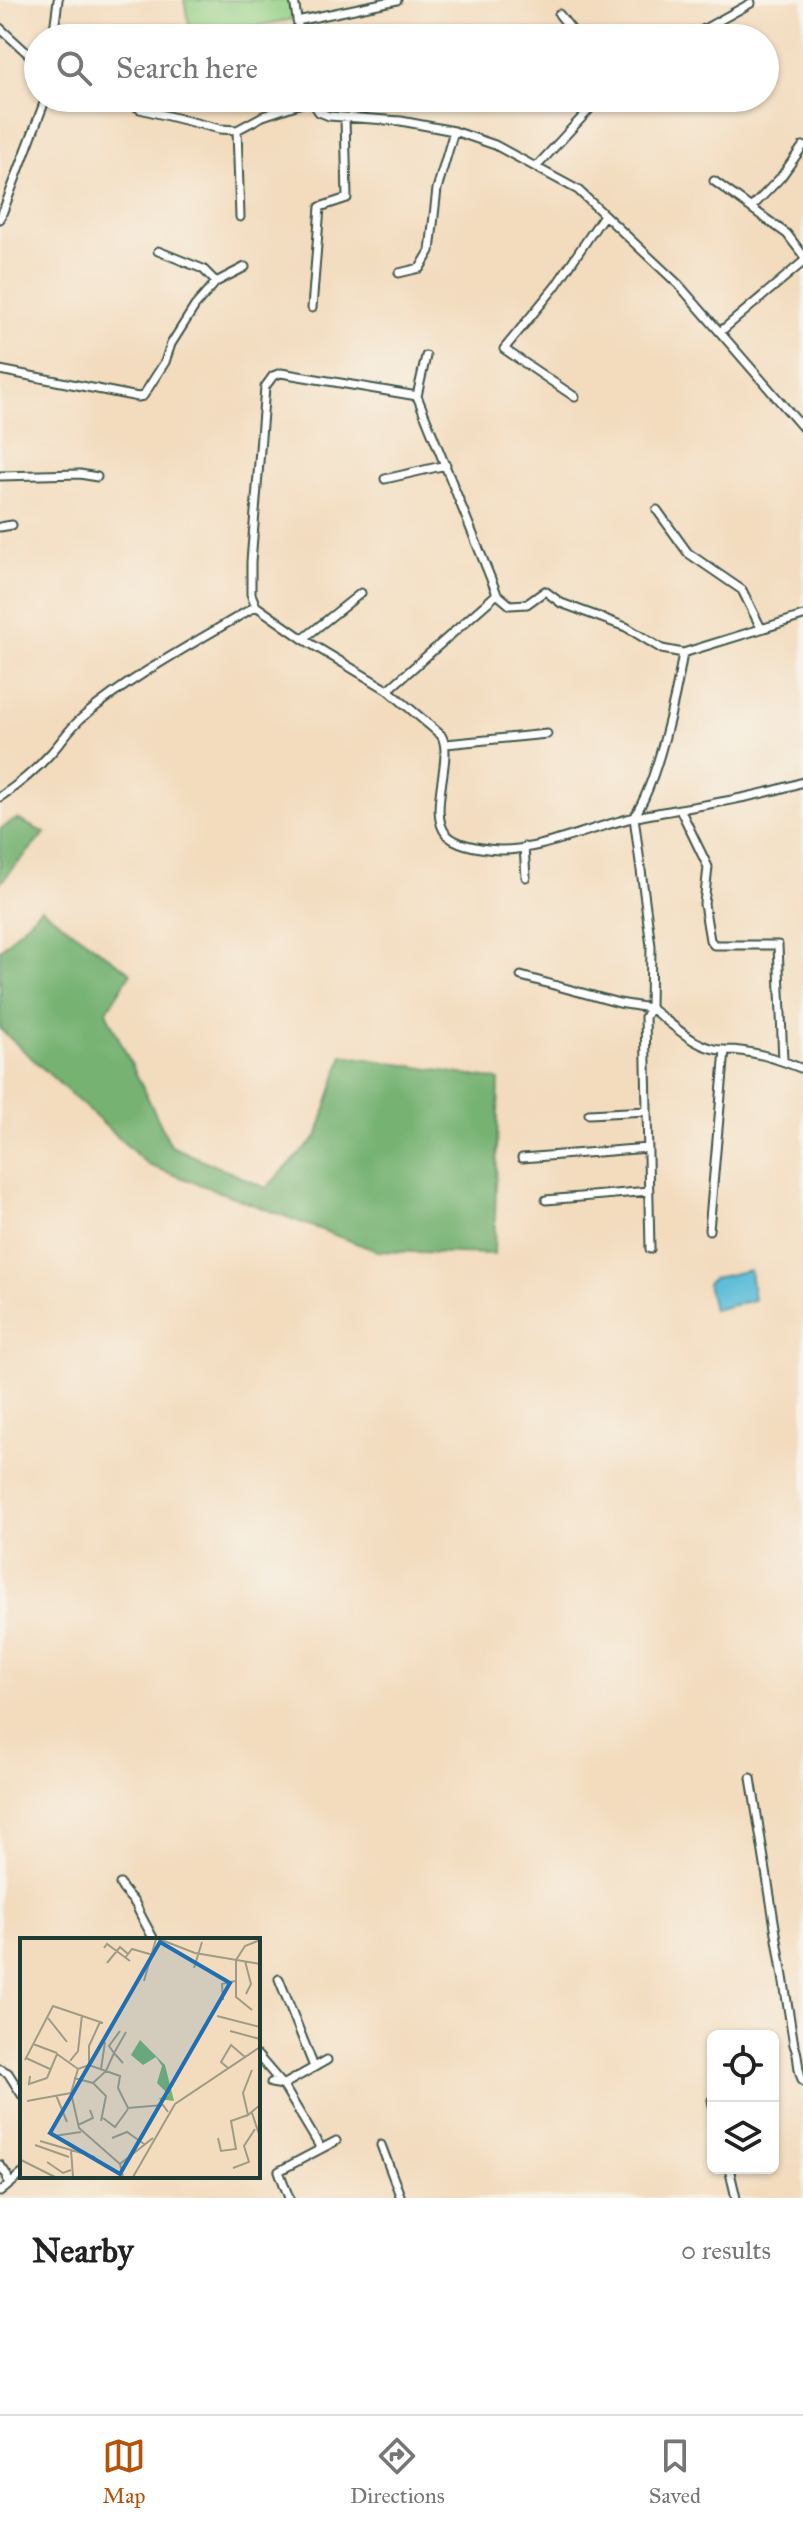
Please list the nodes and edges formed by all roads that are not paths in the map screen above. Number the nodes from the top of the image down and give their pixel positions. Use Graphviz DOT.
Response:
graph roads {
  1 [pos="58,0"];
  2 [pos="294,0"];
  3 [pos="397,0"];
  4 [pos="751,3"];
  5 [pos="559,14"];
  6 [pos="297,21"];
  7 [pos="55,24"];
  8 [pos="298,24"];
  9 [pos="567,24"];
  10 [pos="713,24"];
  11 [pos="0,28"];
  12 [pos="24,50"];
  13 [pos="41,112"];
  14 [pos="152,112"];
  15 [pos="274,112"];
  16 [pos="319,112"];
  17 [pos="587,112"];
  18 [pos="345,118"];
  19 [pos="237,130"];
  20 [pos="454,131"];
  21 [pos="803,146"];
  22 [pos="537,166"];
  23 [pos="714,181"];
  24 [pos="752,207"];
  25 [pos="604,215"];
  26 [pos="240,217"];
  27 [pos="0,219"];
  28 [pos="158,251"];
  29 [pos="803,255"];
  30 [pos="803,262"];
  31 [pos="245,267"];
  32 [pos="399,273"];
  33 [pos="216,282"];
  34 [pos="312,308"];
  35 [pos="720,332"];
  36 [pos="426,356"];
  37 [pos="0,370"];
  38 [pos="417,396"];
  39 [pos="575,397"];
  40 [pos="803,428"];
  41 [pos="446,465"];
  42 [pos="0,476"];
  43 [pos="97,477"];
  44 [pos="385,479"];
  45 [pos="657,510"];
  46 [pos="12,525"];
  47 [pos="0,527"];
  48 [pos="361,593"];
  49 [pos="497,594"];
  50 [pos="256,606"];
  51 [pos="803,616"];
  52 [pos="761,628"];
  53 [pos="303,639"];
  54 [pos="683,653"];
  55 [pos="388,690"];
  56 [pos="547,734"];
  57 [pos="446,744"];
  58 [pos="803,782"];
  59 [pos="0,797"];
  60 [pos="680,809"];
  61 [pos="634,817"];
  62 [pos="524,847"];
  63 [pos="526,877"];
  64 [pos="521,976"];
  65 [pos="650,1008"];
  66 [pos="725,1050"];
  67 [pos="783,1060"];
  68 [pos="803,1069"];
  69 [pos="647,1111"];
  70 [pos="589,1114"];
  71 [pos="648,1148"];
  72 [pos="522,1158"];
  73 [pos="649,1191"];
  74 [pos="546,1200"];
  75 [pos="709,1230"];
  76 [pos="650,1249"];
  77 [pos="751,1778"];
  78 [pos="120,1884"];
  79 [pos="153,1938"];
  80 [pos="279,1979"];
  81 [pos="800,2051"];
  82 [pos="260,2058"];
  83 [pos="327,2060"];
  84 [pos="314,2067"];
  85 [pos="0,2069"];
  86 [pos="803,2081"];
  87 [pos="271,2083"];
  88 [pos="283,2085"];
  89 [pos="20,2092"];
  90 [pos="336,2141"];
  91 [pos="381,2145"];
  92 [pos="320,2147"];
  93 [pos="0,2165"];
  94 [pos="730,2174"];
  95 [pos="20,2175"];
  96 [pos="8,2183"];
  97 [pos="0,2192"];
  98 [pos="289,2198"];
  99 [pos="401,2198"];
  100 [pos="736,2198"];
  1 -- 7 [label="street"];
  2 -- 6 [label="street"];
  3 -- 6 [label="street"];
  4 -- 10 [label="street"];
  5 -- 9 [label="street"];
  6 -- 8 [label="street"];
  11 -- 12 [label="street"];
  13 -- 27 [label="street"];
  14 -- 19 [label="street"];
  15 -- 19 [label="street"];
  16 -- 18 [label="street"];
  17 -- 22 [label="street"];
  18 -- 20 [label="street"];
  18 -- 34 [label="street"];
  19 -- 26 [label="street"];
  20 -- 22 [label="street"];
  20 -- 32 [label="street"];
  21 -- 24 [label="street"];
  22 -- 25 [label="street"];
  23 -- 24 [label="street"];
  24 -- 29 [label="street"];
  25 -- 35 [label="street"];
  25 -- 39 [label="street"];
  28 -- 33 [label="street"];
  30 -- 35 [label="street"];
  31 -- 33 [label="street"];
  33 -- 37 [label="street"];
  35 -- 40 [label="street"];
  36 -- 38 [label="street"];
  38 -- 41 [label="street"];
  38 -- 50 [label="street"];
  41 -- 44 [label="street"];
  41 -- 49 [label="street"];
  42 -- 43 [label="street"];
  45 -- 52 [label="street"];
  46 -- 47 [label="street"];
  48 -- 53 [label="street"];
  49 -- 54 [label="street"];
  49 -- 55 [label="street"];
  50 -- 53 [label="street"];
  50 -- 59 [label="street"];
  51 -- 52 [label="street"];
  52 -- 54 [label="street"];
  53 -- 55 [label="street"];
  54 -- 61 [label="street"];
  55 -- 57 [label="street"];
  56 -- 57 [label="street"];
  57 -- 62 [label="street"];
  58 -- 60 [label="street"];
  60 -- 61 [label="street"];
  60 -- 67 [label="street"];
  61 -- 62 [label="street"];
  61 -- 65 [label="street"];
  62 -- 63 [label="street"];
  64 -- 65 [label="street"];
  65 -- 66 [label="street"];
  65 -- 69 [label="street"];
  66 -- 67 [label="street"];
  66 -- 75 [label="street"];
  67 -- 68 [label="street"];
  69 -- 70 [label="street"];
  69 -- 71 [label="street"];
  71 -- 72 [label="street"];
  71 -- 73 [label="street"];
  73 -- 74 [label="street"];
  73 -- 76 [label="street"];
  77 -- 81 [label="street"];
  78 -- 79 [label="street"];
  80 -- 84 [label="street"];
  81 -- 86 [label="street"];
  82 -- 88 [label="street"];
  83 -- 84 [label="street"];
  84 -- 88 [label="street"];
  85 -- 89 [label="street"];
  87 -- 88 [label="street"];
  88 -- 92 [label="street"];
  90 -- 92 [label="street"];
  91 -- 99 [label="street"];
  92 -- 98 [label="street"];
  93 -- 96 [label="street"];
  94 -- 100 [label="street"];
  95 -- 96 [label="street"];
  96 -- 97 [label="street"];
}
